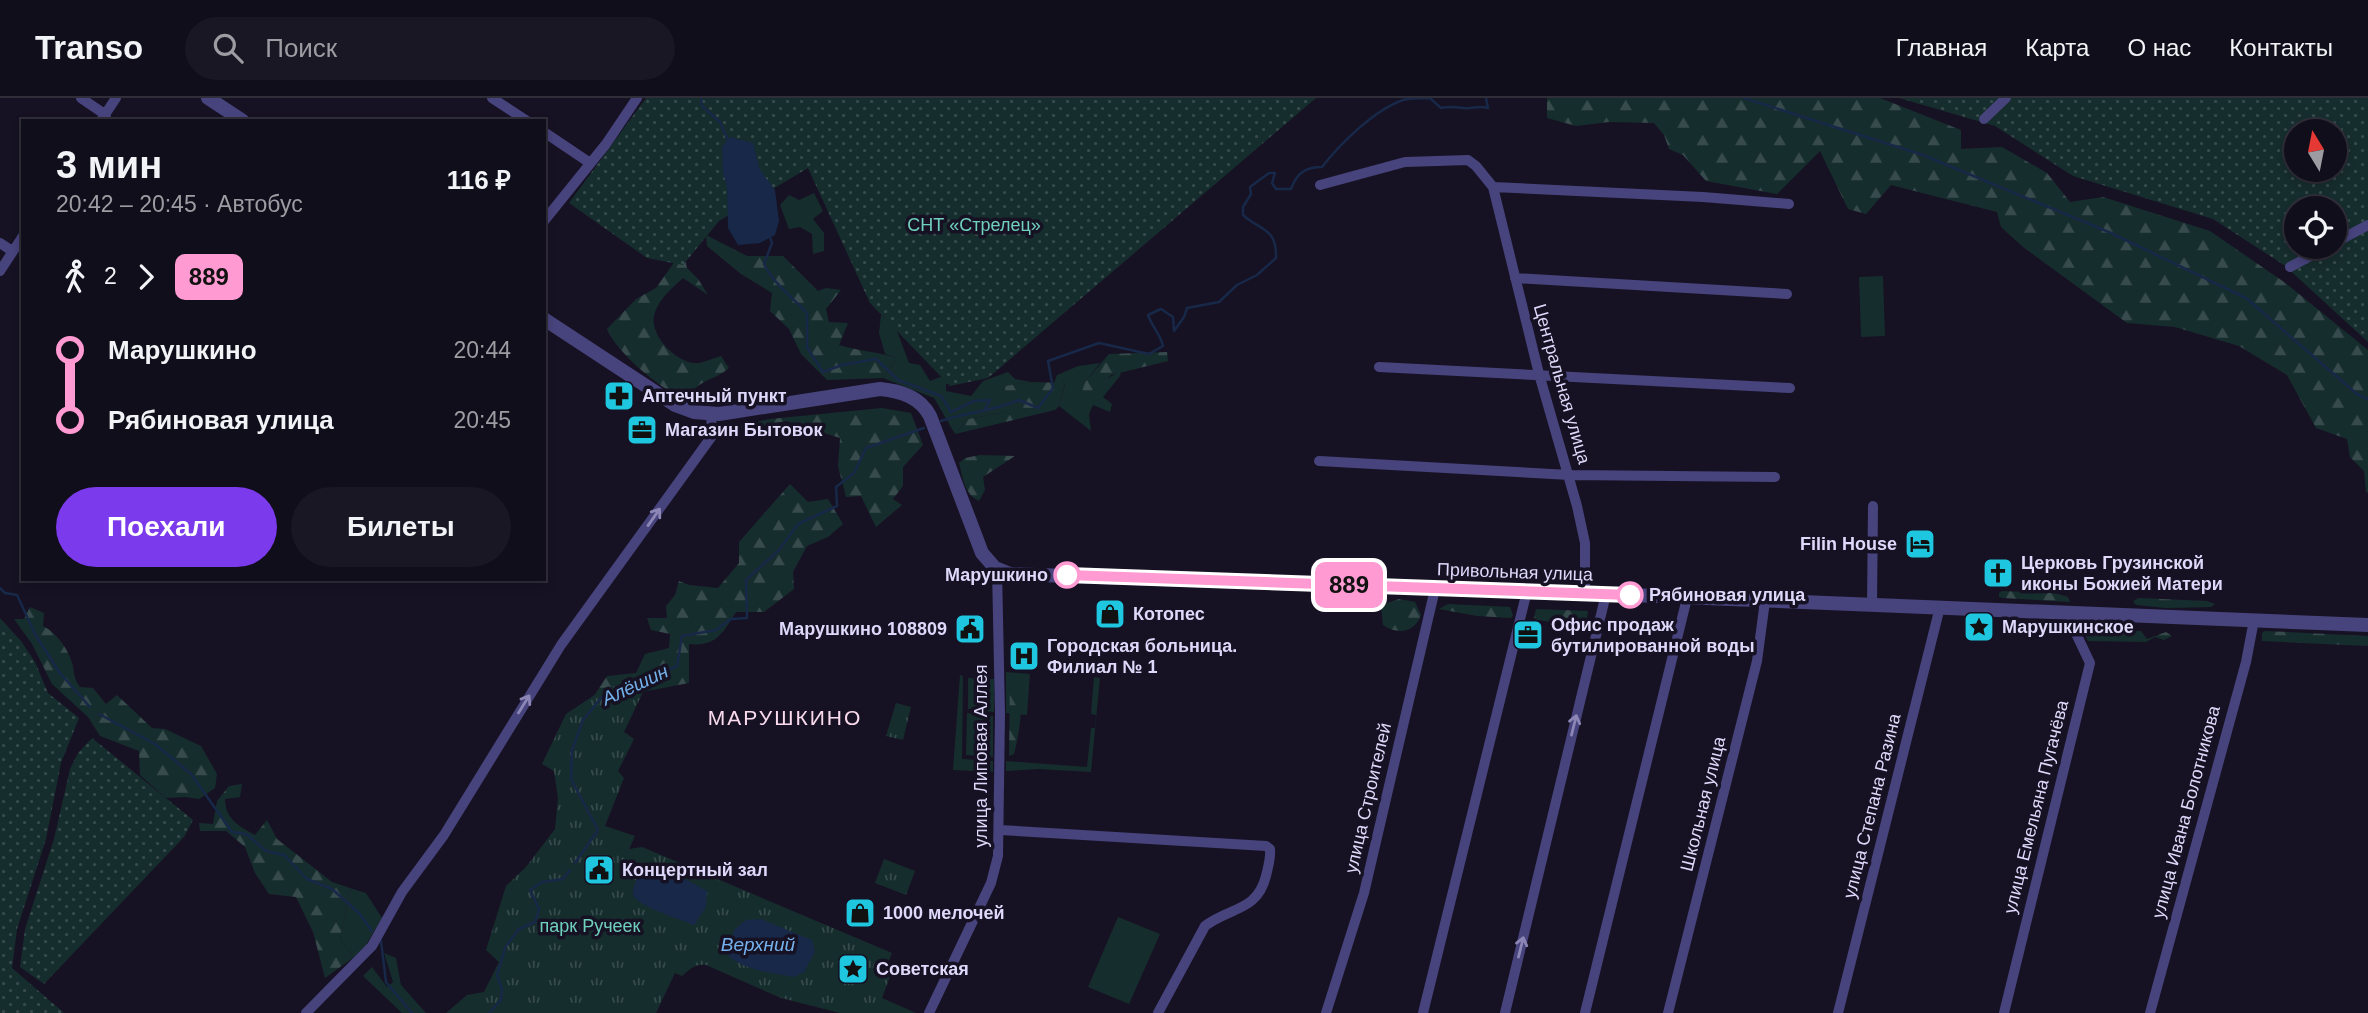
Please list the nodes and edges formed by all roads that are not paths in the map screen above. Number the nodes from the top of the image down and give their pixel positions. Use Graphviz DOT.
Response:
graph roads {
  1 [pos="81,98"];
  2 [pos="116,98"];
  3 [pos="208,98"];
  4 [pos="492,98"];
  5 [pos="637,98"];
  6 [pos="2006,98"];
  7 [pos="104,118"];
  8 [pos="240,119"];
  9 [pos="524,119"];
  10 [pos="1984,119"];
  11 [pos="546,133"];
  12 [pos="590,163"];
  13 [pos="1320,184"];
  14 [pos="1493,187"];
  15 [pos="1788,204"];
  16 [pos="546,218"];
  17 [pos="2368,225"];
  18 [pos="2347,236"];
  19 [pos="21,239"];
  20 [pos="0,243"];
  21 [pos="12,251"];
  22 [pos="2305,259"];
  23 [pos="2290,267"];
  24 [pos="0,271"];
  25 [pos="1515,278"];
  26 [pos="1787,294"];
  27 [pos="546,320"];
  28 [pos="1379,367"];
  29 [pos="1539,374"];
  30 [pos="1790,388"];
  31 [pos="711,414"];
  32 [pos="1319,461"];
  33 [pos="1570,475"];
  34 [pos="1774,477"];
  35 [pos="1873,506"];
  36 [pos="997,569"];
  37 [pos="1435,589"];
  38 [pos="1527,591"];
  39 [pos="1586,593"];
  40 [pos="1606,594"];
  41 [pos="1687,598"];
  42 [pos="1765,601"];
  43 [pos="1871,605"];
  44 [pos="1940,607"];
  45 [pos="2071,613"];
  46 [pos="2254,620"];
  47 [pos="2368,625"];
  48 [pos="1000,830"];
  49 [pos="306,1013"];
  50 [pos="929,1013"];
  51 [pos="1158,1013"];
  52 [pos="1326,1013"];
  53 [pos="1423,1013"];
  54 [pos="1505,1013"];
  55 [pos="1585,1013"];
  56 [pos="1668,1013"];
  57 [pos="1838,1013"];
  58 [pos="2004,1013"];
  59 [pos="2150,1013"];
  1 -- 7 [label="street"];
  2 -- 7 [label="street"];
  3 -- 8 [label="street"];
  4 -- 9 [label="street"];
  5 -- 12 [label="street"];
  6 -- 10 [label="street"];
  11 -- 12 [label="street"];
  12 -- 16 [label="street"];
  13 -- 14 [label="street"];
  14 -- 15 [label="street"];
  14 -- 25 [label="street, Центральная улица"];
  17 -- 18 [label="street"];
  19 -- 21 [label="street"];
  20 -- 21 [label="street"];
  21 -- 24 [label="street"];
  22 -- 23 [label="street"];
  25 -- 26 [label="street"];
  25 -- 29 [label="street, Центральная улица"];
  27 -- 31 [label="street"];
  28 -- 29 [label="street"];
  29 -- 30 [label="street"];
  29 -- 33 [label="street, Центральная улица"];
  31 -- 36 [label="street"];
  49 -- 31 [label="street, one-way"];
  32 -- 33 [label="street"];
  33 -- 34 [label="street"];
  33 -- 39 [label="street, Центральная улица"];
  35 -- 43 [label="street"];
  36 -- 37 [label="street, Привольная улица"];
  36 -- 48 [label="street, улица Липовая Аллея"];
  37 -- 38 [label="street, Привольная улица"];
  37 -- 52 [label="street, улица Строителей"];
  38 -- 39 [label="street, Привольная улица"];
  38 -- 53 [label="street"];
  39 -- 40 [label="street, Привольная улица"];
  40 -- 41 [label="street, Привольная улица"];
  54 -- 40 [label="street, one-way"];
  41 -- 42 [label="street, Привольная улица"];
  41 -- 55 [label="street"];
  42 -- 43 [label="street, Привольная улица"];
  42 -- 56 [label="street, Школьная улица"];
  43 -- 44 [label="street, Привольная улица"];
  44 -- 45 [label="street, Привольная улица"];
  44 -- 57 [label="street, улица Степана Разина"];
  45 -- 46 [label="street, Привольная улица"];
  45 -- 58 [label="street, улица Емельяна Пугачёва"];
  46 -- 47 [label="street, Привольная улица"];
  46 -- 59 [label="street, улица Ивана Болотникова"];
  48 -- 50 [label="street, улица Липовая Аллея"];
  48 -- 51 [label="street"];
}
